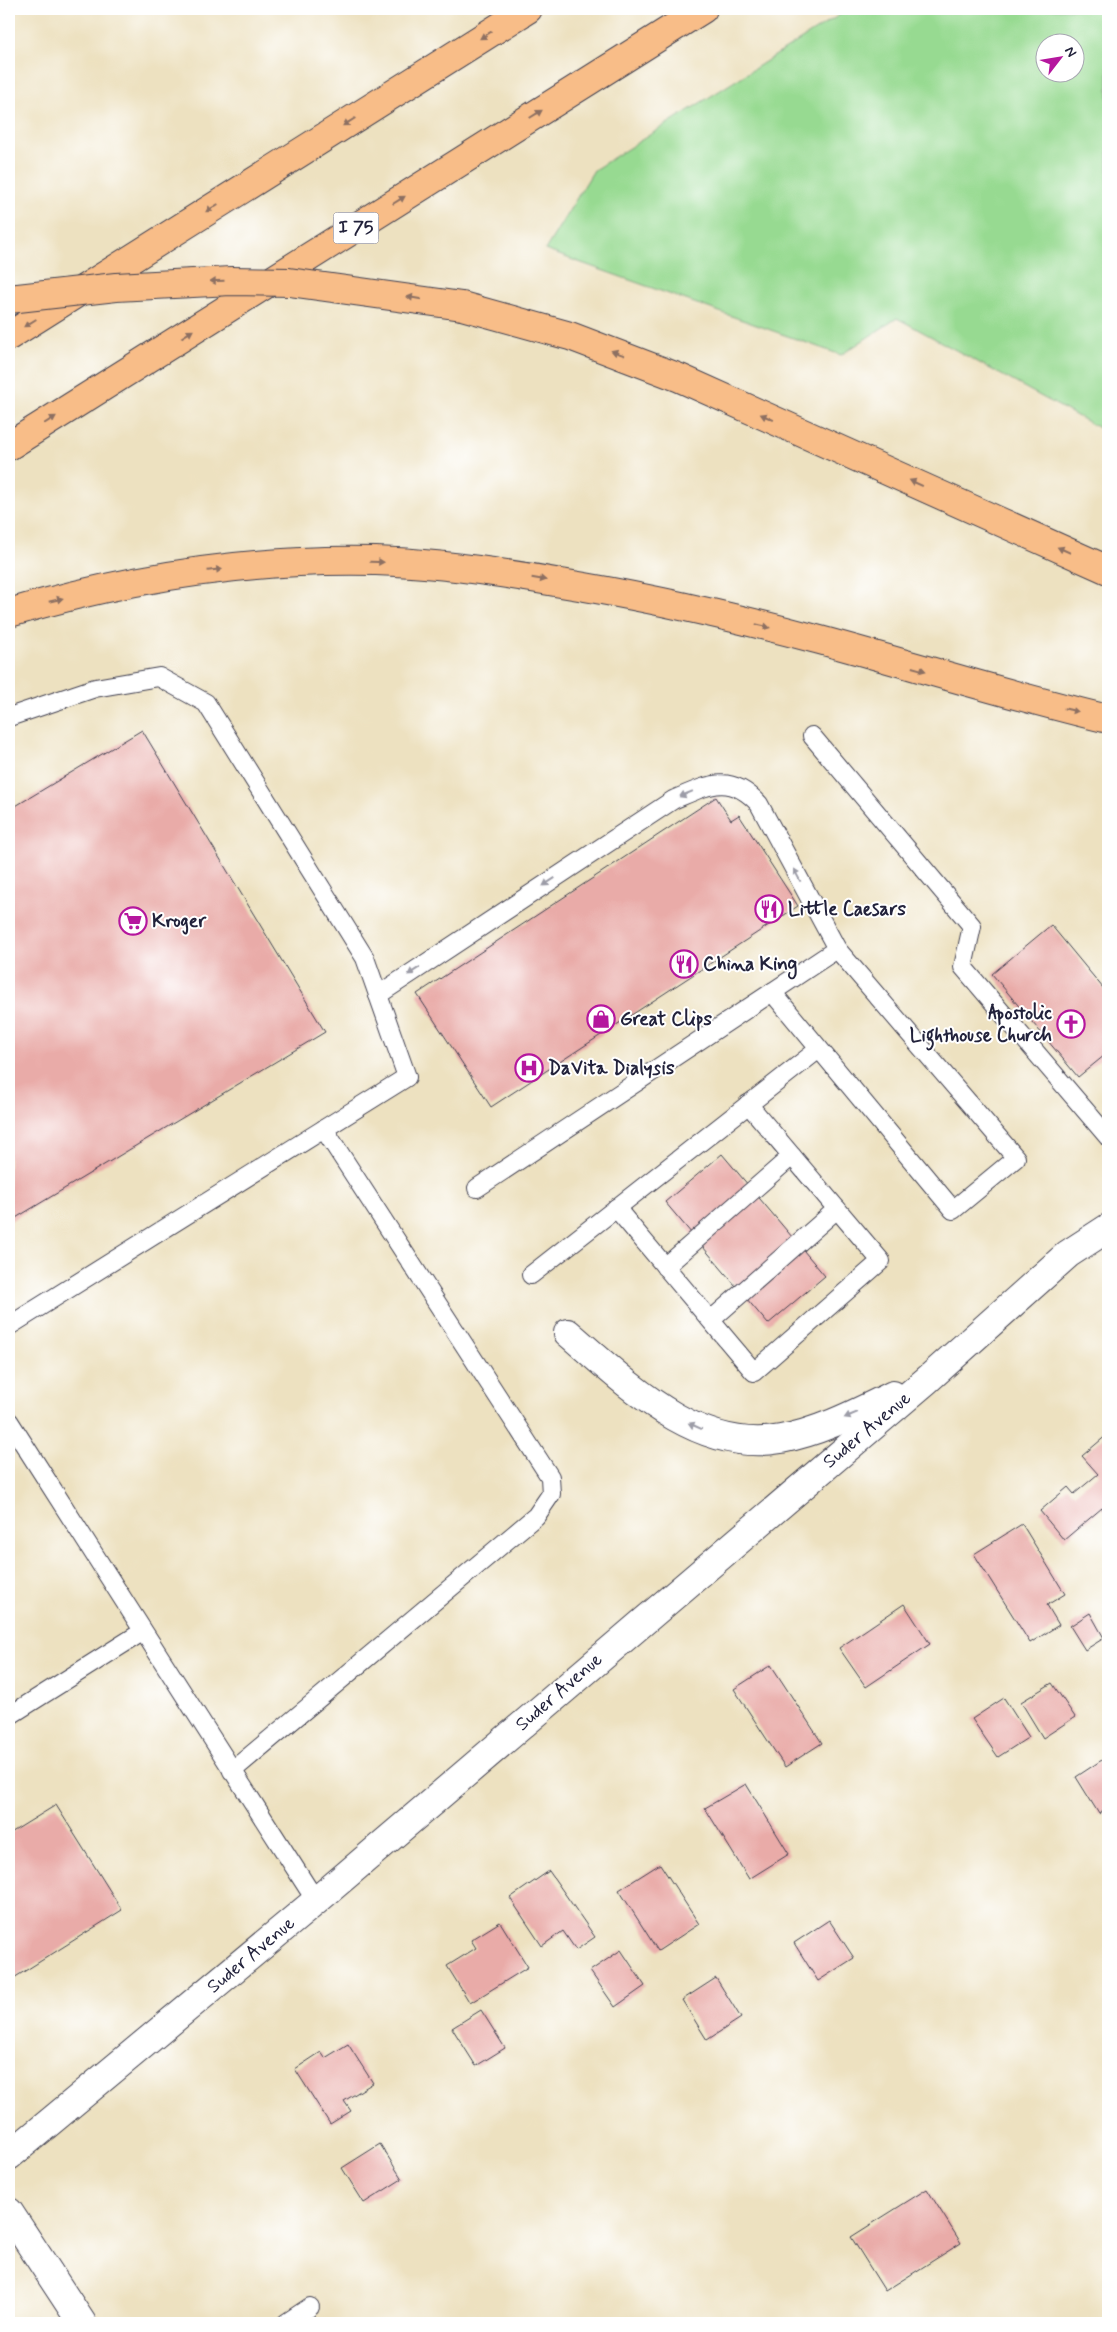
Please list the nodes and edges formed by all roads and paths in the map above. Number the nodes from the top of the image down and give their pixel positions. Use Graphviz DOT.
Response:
graph roads {
  1 [pos="528,9"];
  2 [pos="703,9"];
  3 [pos="9,299"];
  4 [pos="9,336"];
  5 [pos="9,446"];
  6 [pos="1108,570"];
  7 [pos="9,614"];
  8 [pos="9,717"];
  9 [pos="1108,719"];
  10 [pos="812,736"];
  11 [pos="837,949"];
  12 [pos="772,992"];
  13 [pos="378,994"];
  14 [pos="819,1049"];
  15 [pos="748,1104"];
  16 [pos="324,1129"];
  17 [pos="1108,1137"];
  18 [pos="792,1156"];
  19 [pos="478,1188"];
  20 [pos="616,1208"];
  21 [pos="837,1209"];
  22 [pos="1108,1228"];
  23 [pos="665,1267"];
  24 [pos="531,1275"];
  25 [pos="711,1320"];
  26 [pos="9,1326"];
  27 [pos="568,1333"];
  28 [pos="926,1380"];
  29 [pos="9,1421"];
  30 [pos="142,1632"];
  31 [pos="9,1716"];
  32 [pos="232,1771"];
  33 [pos="316,1901"];
  34 [pos="9,2156"];
  35 [pos="9,2212"];
  36 [pos="310,2307"];
  37 [pos="82,2323"];
  38 [pos="286,2323"];
  1 -- 4 [label="highway, one-way"];
  5 -- 2 [label="highway, I 75, one-way"];
  6 -- 3 [label="highway, one-way, bridge"];
  7 -- 9 [label="highway, one-way"];
  8 -- 13 [label="lane"];
  10 -- 17 [label="lane"];
  11 -- 12 [label="lane"];
  11 -- 13 [label="lane, one-way"];
  11 -- 14 [label="lane"];
  12 -- 14 [label="lane"];
  12 -- 19 [label="lane"];
  13 -- 16 [label="lane"];
  14 -- 15 [label="lane"];
  15 -- 18 [label="lane"];
  15 -- 20 [label="lane"];
  16 -- 26 [label="lane"];
  16 -- 32 [label="lane"];
  18 -- 21 [label="lane"];
  18 -- 23 [label="lane"];
  20 -- 23 [label="lane"];
  20 -- 24 [label="lane"];
  21 -- 25 [label="lane"];
  21 -- 25 [label="lane"];
  22 -- 28 [label="street, Suder Avenue"];
  23 -- 25 [label="lane"];
  28 -- 27 [label="street, one-way"];
  28 -- 33 [label="street, Suder Avenue"];
  29 -- 30 [label="lane"];
  30 -- 31 [label="lane"];
  30 -- 32 [label="lane"];
  32 -- 33 [label="lane"];
  33 -- 34 [label="street, Suder Avenue"];
  35 -- 37 [label="street"];
  36 -- 38 [label="lane"];
}
